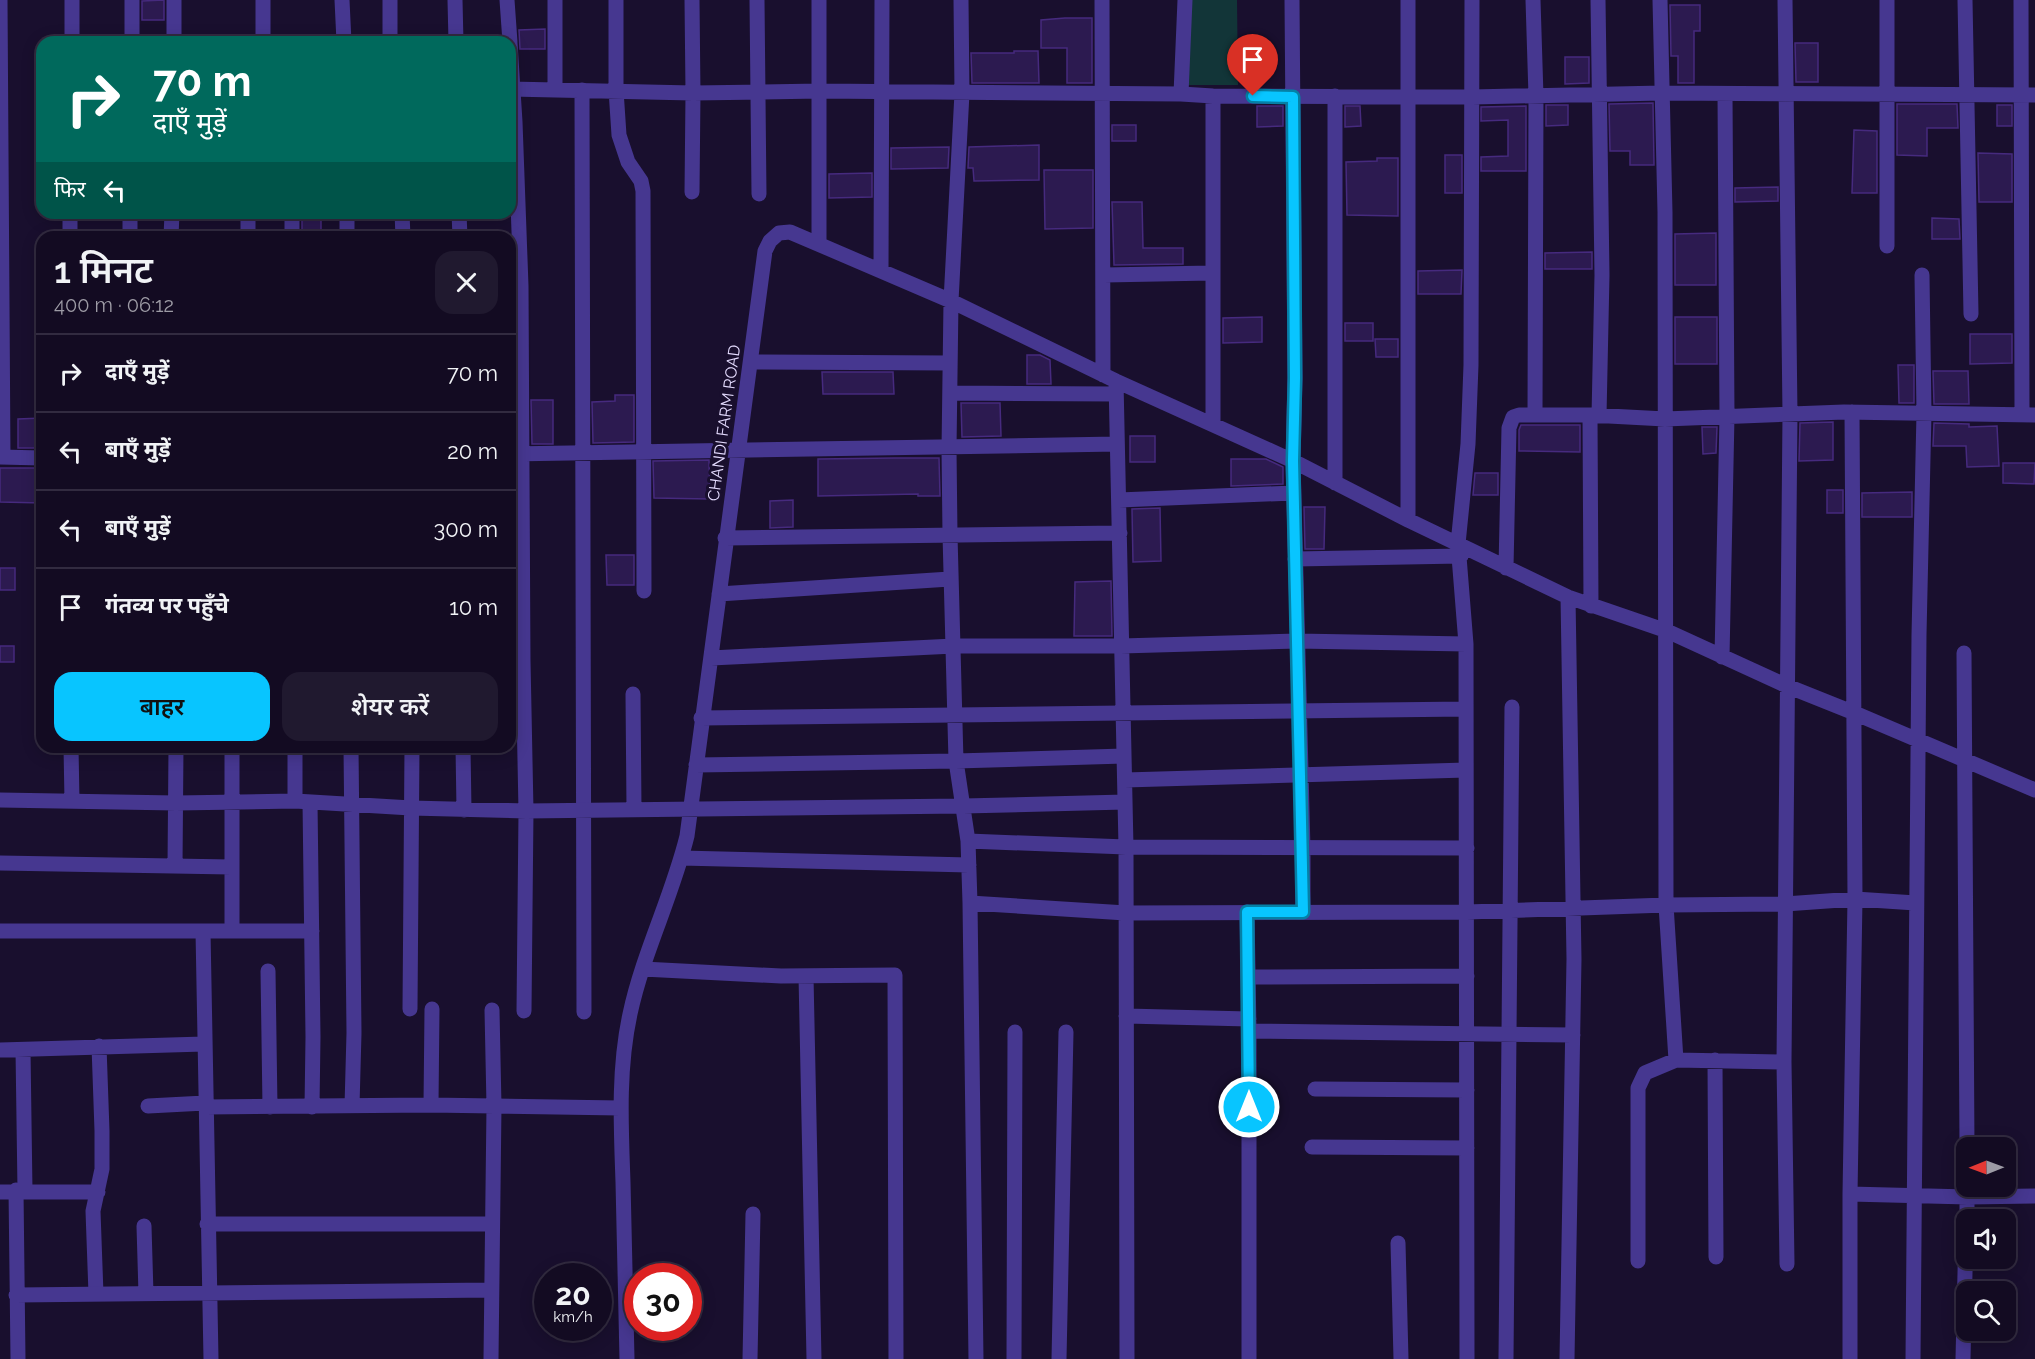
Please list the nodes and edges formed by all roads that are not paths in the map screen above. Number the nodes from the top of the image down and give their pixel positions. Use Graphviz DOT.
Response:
graph roads {
  1 [pos="0,0"];
  2 [pos="72,0"];
  3 [pos="132,0"];
  4 [pos="174,0"];
  5 [pos="263,0"];
  6 [pos="342,0"];
  7 [pos="390,0"];
  8 [pos="455,0"];
  9 [pos="507,0"];
  10 [pos="555,0"];
  11 [pos="616,0"];
  12 [pos="692,0"];
  13 [pos="757,0"];
  14 [pos="819,0"];
  15 [pos="882,0"];
  16 [pos="961,0"];
  17 [pos="1102,0"];
  18 [pos="1185,0"];
  19 [pos="1292,0"];
  20 [pos="1408,0"];
  21 [pos="1472,0"];
  22 [pos="1533,0"];
  23 [pos="1598,0"];
  24 [pos="1660,0"];
  25 [pos="1785,0"];
  26 [pos="1887,0"];
  27 [pos="1965,0"];
  28 [pos="2021,0"];
  29 [pos="72,36"];
  30 [pos="132,36"];
  31 [pos="174,36"];
  32 [pos="263,36"];
  33 [pos="344,36"];
  34 [pos="390,36"];
  35 [pos="456,36"];
  36 [pos="510,36"];
  37 [pos="516,89"];
  38 [pos="555,90"];
  39 [pos="582,90"];
  40 [pos="616,90"];
  41 [pos="820,91"];
  42 [pos="758,92"];
  43 [pos="883,92"];
  44 [pos="693,93"];
  45 [pos="962,93"];
  46 [pos="1599,93"];
  47 [pos="1662,93"];
  48 [pos="1101,94"];
  49 [pos="1181,94"];
  50 [pos="1725,94"];
  51 [pos="1786,94"];
  52 [pos="1887,94"];
  53 [pos="1968,95"];
  54 [pos="2028,95"];
  55 [pos="1213,96"];
  56 [pos="1335,96"];
  57 [pos="1409,96"];
  58 [pos="1536,96"];
  59 [pos="1293,97"];
  60 [pos="1472,97"];
  61 [pos="516,177"];
  62 [pos="692,192"];
  63 [pos="759,194"];
  64 [pos="819,244"];
  65 [pos="1887,246"];
  66 [pos="881,270"];
  67 [pos="1212,273"];
  68 [pos="1104,275"];
  69 [pos="1922,275"];
  70 [pos="951,301"];
  71 [pos="1971,315"];
  72 [pos="751,362"];
  73 [pos="950,363"];
  74 [pos="1112,383"];
  75 [pos="950,393"];
  76 [pos="1852,412"];
  77 [pos="1924,413"];
  78 [pos="1790,414"];
  79 [pos="1535,415"];
  80 [pos="2028,415"];
  81 [pos="1594,416"];
  82 [pos="1727,416"];
  83 [pos="1665,419"];
  84 [pos="1213,423"];
  85 [pos="1117,444"];
  86 [pos="949,448"];
  87 [pos="739,450"];
  88 [pos="583,453"];
  89 [pos="643,453"];
  90 [pos="516,454"];
  91 [pos="1,457"];
  92 [pos="36,458"];
  93 [pos="1293,461"];
  94 [pos="1335,483"];
  95 [pos="1293,493"];
  96 [pos="1119,501"];
  97 [pos="1408,520"];
  98 [pos="1120,533"];
  99 [pos="950,535"];
  100 [pos="725,538"];
  101 [pos="1459,550"];
  102 [pos="1294,559"];
  103 [pos="1506,568"];
  104 [pos="950,579"];
  105 [pos="644,591"];
  106 [pos="719,594"];
  107 [pos="1568,597"];
  108 [pos="1591,606"];
  109 [pos="1667,632"];
  110 [pos="1297,641"];
  111 [pos="1466,644"];
  112 [pos="954,646"];
  113 [pos="1121,646"];
  114 [pos="1964,653"];
  115 [pos="1722,657"];
  116 [pos="711,658"];
  117 [pos="1787,686"];
  118 [pos="633,694"];
  119 [pos="1512,707"];
  120 [pos="1466,708"];
  121 [pos="1298,710"];
  122 [pos="1123,712"];
  123 [pos="1852,712"];
  124 [pos="955,714"];
  125 [pos="701,718"];
  126 [pos="1918,740"];
  127 [pos="71,753"];
  128 [pos="176,753"];
  129 [pos="232,753"];
  130 [pos="296,753"];
  131 [pos="351,753"];
  132 [pos="412,753"];
  133 [pos="463,753"];
  134 [pos="1124,756"];
  135 [pos="956,761"];
  136 [pos="1965,762"];
  137 [pos="696,765"];
  138 [pos="1466,770"];
  139 [pos="1300,774"];
  140 [pos="1125,780"];
  141 [pos="2035,790"];
  142 [pos="0,800"];
  143 [pos="72,801"];
  144 [pos="1125,801"];
  145 [pos="231,802"];
  146 [pos="303,802"];
  147 [pos="176,803"];
  148 [pos="351,805"];
  149 [pos="963,806"];
  150 [pos="411,808"];
  151 [pos="583,809"];
  152 [pos="634,809"];
  153 [pos="690,809"];
  154 [pos="464,810"];
  155 [pos="526,811"];
  156 [pos="968,841"];
  157 [pos="1126,847"];
  158 [pos="1467,848"];
  159 [pos="1303,849"];
  160 [pos="681,858"];
  161 [pos="0,863"];
  162 [pos="969,865"];
  163 [pos="175,866"];
  164 [pos="231,867"];
  165 [pos="1855,899"];
  166 [pos="970,903"];
  167 [pos="1916,903"];
  168 [pos="1785,904"];
  169 [pos="1666,905"];
  170 [pos="1573,909"];
  171 [pos="1509,910"];
  172 [pos="1247,912"];
  173 [pos="1303,912"];
  174 [pos="1467,912"];
  175 [pos="1126,914"];
  176 [pos="0,931"];
  177 [pos="202,931"];
  178 [pos="232,931"];
  179 [pos="312,931"];
  180 [pos="643,969"];
  181 [pos="268,970"];
  182 [pos="806,976"];
  183 [pos="1467,976"];
  184 [pos="1248,977"];
  185 [pos="410,1009"];
  186 [pos="432,1009"];
  187 [pos="492,1010"];
  188 [pos="524,1011"];
  189 [pos="584,1012"];
  190 [pos="1126,1016"];
  191 [pos="1249,1025"];
  192 [pos="1015,1032"];
  193 [pos="1066,1032"];
  194 [pos="1467,1035"];
  195 [pos="1508,1035"];
  196 [pos="1573,1035"];
  197 [pos="204,1044"];
  198 [pos="99,1046"];
  199 [pos="0,1050"];
  200 [pos="23,1050"];
  201 [pos="1676,1060"];
  202 [pos="1715,1060"];
  203 [pos="1784,1062"];
  204 [pos="1315,1089"];
  205 [pos="1467,1090"];
  206 [pos="205,1105"];
  207 [pos="431,1105"];
  208 [pos="352,1106"];
  209 [pos="494,1106"];
  210 [pos="148,1107"];
  211 [pos="270,1107"];
  212 [pos="312,1107"];
  213 [pos="620,1108"];
  214 [pos="1967,1137"];
  215 [pos="1312,1147"];
  216 [pos="1467,1148"];
  217 [pos="14,1191"];
  218 [pos="98,1192"];
  219 [pos="1956,1193"];
  220 [pos="1850,1194"];
  221 [pos="2016,1195"];
  222 [pos="1913,1196"];
  223 [pos="2035,1196"];
  224 [pos="753,1214"];
  225 [pos="207,1224"];
  226 [pos="491,1224"];
  227 [pos="144,1226"];
  228 [pos="1398,1243"];
  229 [pos="1716,1257"];
  230 [pos="1638,1260"];
  231 [pos="1787,1264"];
  232 [pos="1965,1269"];
  233 [pos="491,1290"];
  234 [pos="208,1293"];
  235 [pos="96,1294"];
  236 [pos="146,1294"];
  237 [pos="16,1295"];
  238 [pos="18,1359"];
  239 [pos="211,1359"];
  240 [pos="491,1359"];
  241 [pos="627,1359"];
  242 [pos="750,1359"];
  243 [pos="814,1359"];
  244 [pos="896,1359"];
  245 [pos="976,1359"];
  246 [pos="1014,1359"];
  247 [pos="1059,1359"];
  248 [pos="1126,1359"];
  249 [pos="1249,1359"];
  250 [pos="1401,1359"];
  251 [pos="1467,1359"];
  252 [pos="1506,1359"];
  253 [pos="1567,1359"];
  254 [pos="1850,1359"];
  255 [pos="1913,1359"];
  256 [pos="1963,1359"];
  1 -- 91 [label="street"];
  2 -- 29 [label="street"];
  3 -- 30 [label="street"];
  4 -- 31 [label="street"];
  5 -- 32 [label="street"];
  6 -- 33 [label="street"];
  7 -- 34 [label="street"];
  8 -- 35 [label="street"];
  9 -- 36 [label="street"];
  10 -- 38 [label="street"];
  11 -- 40 [label="street"];
  12 -- 44 [label="street"];
  13 -- 42 [label="street"];
  14 -- 41 [label="street"];
  15 -- 43 [label="street"];
  16 -- 45 [label="street"];
  17 -- 48 [label="street"];
  18 -- 49 [label="street"];
  19 -- 59 [label="street"];
  20 -- 57 [label="street"];
  21 -- 60 [label="street"];
  22 -- 58 [label="street"];
  23 -- 46 [label="street"];
  24 -- 47 [label="street"];
  25 -- 51 [label="street"];
  26 -- 52 [label="street"];
  27 -- 53 [label="street"];
  28 -- 54 [label="street"];
  37 -- 38 [label="street"];
  38 -- 39 [label="street"];
  39 -- 40 [label="street"];
  39 -- 88 [label="street"];
  40 -- 44 [label="street"];
  40 -- 89 [label="street"];
  41 -- 42 [label="street"];
  41 -- 43 [label="street"];
  41 -- 64 [label="street"];
  42 -- 44 [label="street"];
  42 -- 63 [label="street"];
  43 -- 45 [label="street"];
  43 -- 66 [label="street"];
  44 -- 62 [label="street"];
  45 -- 48 [label="street"];
  45 -- 70 [label="street"];
  46 -- 47 [label="street"];
  46 -- 58 [label="street"];
  46 -- 81 [label="street"];
  47 -- 50 [label="street"];
  47 -- 83 [label="street"];
  48 -- 49 [label="street"];
  48 -- 68 [label="street"];
  49 -- 55 [label="street"];
  50 -- 51 [label="street"];
  50 -- 82 [label="street"];
  51 -- 52 [label="street"];
  51 -- 78 [label="street"];
  52 -- 53 [label="street"];
  52 -- 65 [label="street"];
  53 -- 54 [label="street"];
  53 -- 71 [label="street"];
  54 -- 80 [label="street"];
  55 -- 59 [label="street"];
  55 -- 67 [label="street"];
  56 -- 57 [label="street"];
  56 -- 59 [label="street"];
  56 -- 94 [label="street"];
  57 -- 60 [label="street"];
  57 -- 97 [label="street"];
  58 -- 60 [label="street"];
  58 -- 79 [label="street"];
  59 -- 93 [label="street"];
  60 -- 101 [label="street"];
  61 -- 90 [label="street"];
  64 -- 66 [label="street, CHANDI FARM ROAD"];
  64 -- 72 [label="street, CHANDI FARM ROAD"];
  66 -- 70 [label="street, CHANDI FARM ROAD"];
  67 -- 68 [label="street"];
  67 -- 84 [label="street"];
  68 -- 74 [label="street"];
  69 -- 77 [label="street"];
  70 -- 73 [label="street"];
  70 -- 74 [label="street, CHANDI FARM ROAD"];
  72 -- 73 [label="street"];
  72 -- 87 [label="street, CHANDI FARM ROAD"];
  73 -- 75 [label="street"];
  74 -- 75 [label="street"];
  74 -- 84 [label="street, CHANDI FARM ROAD"];
  74 -- 85 [label="street"];
  75 -- 86 [label="street"];
  76 -- 77 [label="street"];
  76 -- 78 [label="street"];
  76 -- 123 [label="street"];
  77 -- 80 [label="street"];
  77 -- 126 [label="street"];
  78 -- 82 [label="street"];
  78 -- 117 [label="street"];
  79 -- 81 [label="street"];
  79 -- 103 [label="street"];
  81 -- 83 [label="street"];
  81 -- 108 [label="street"];
  82 -- 83 [label="street"];
  82 -- 115 [label="street"];
  83 -- 109 [label="street"];
  84 -- 93 [label="street, CHANDI FARM ROAD"];
  85 -- 86 [label="street"];
  85 -- 96 [label="street"];
  86 -- 87 [label="street"];
  86 -- 99 [label="street"];
  87 -- 89 [label="street"];
  87 -- 100 [label="street, CHANDI FARM ROAD"];
  88 -- 89 [label="street"];
  88 -- 90 [label="street"];
  88 -- 151 [label="street"];
  89 -- 105 [label="street"];
  90 -- 155 [label="street"];
  91 -- 92 [label="street"];
  93 -- 94 [label="street, CHANDI FARM ROAD"];
  93 -- 95 [label="street"];
  94 -- 97 [label="street, CHANDI FARM ROAD"];
  95 -- 96 [label="street"];
  95 -- 102 [label="street"];
  96 -- 98 [label="street"];
  97 -- 101 [label="street, CHANDI FARM ROAD"];
  98 -- 99 [label="street"];
  98 -- 113 [label="street"];
  99 -- 100 [label="street"];
  99 -- 104 [label="street"];
  100 -- 106 [label="street, CHANDI FARM ROAD"];
  101 -- 102 [label="street"];
  101 -- 103 [label="street, CHANDI FARM ROAD"];
  101 -- 111 [label="street"];
  102 -- 110 [label="street"];
  103 -- 107 [label="street, CHANDI FARM ROAD"];
  104 -- 106 [label="street"];
  104 -- 112 [label="street"];
  106 -- 116 [label="street, CHANDI FARM ROAD"];
  107 -- 108 [label="street, CHANDI FARM ROAD"];
  107 -- 170 [label="street"];
  108 -- 109 [label="street, CHANDI FARM ROAD"];
  109 -- 115 [label="street, CHANDI FARM ROAD"];
  109 -- 169 [label="street"];
  110 -- 111 [label="street"];
  110 -- 113 [label="street"];
  110 -- 121 [label="street"];
  111 -- 120 [label="street"];
  112 -- 113 [label="street"];
  112 -- 116 [label="street"];
  112 -- 124 [label="street"];
  113 -- 122 [label="street"];
  114 -- 136 [label="street"];
  115 -- 117 [label="street, CHANDI FARM ROAD"];
  116 -- 125 [label="street, CHANDI FARM ROAD"];
  117 -- 123 [label="street, CHANDI FARM ROAD"];
  117 -- 168 [label="street"];
  118 -- 152 [label="street"];
  119 -- 171 [label="street"];
  120 -- 121 [label="street"];
  120 -- 138 [label="street"];
  121 -- 122 [label="street"];
  121 -- 139 [label="street"];
  122 -- 124 [label="street"];
  122 -- 134 [label="street"];
  123 -- 126 [label="street, CHANDI FARM ROAD"];
  123 -- 165 [label="street"];
  124 -- 125 [label="street"];
  124 -- 135 [label="street"];
  125 -- 137 [label="street, CHANDI FARM ROAD"];
  126 -- 136 [label="street, CHANDI FARM ROAD"];
  126 -- 167 [label="street"];
  127 -- 143 [label="street"];
  128 -- 147 [label="street"];
  129 -- 145 [label="street"];
  130 -- 146 [label="street"];
  131 -- 148 [label="street"];
  132 -- 150 [label="street"];
  133 -- 154 [label="street"];
  134 -- 135 [label="street"];
  134 -- 140 [label="street"];
  135 -- 137 [label="street"];
  135 -- 149 [label="street"];
  136 -- 141 [label="street, CHANDI FARM ROAD"];
  136 -- 214 [label="street"];
  137 -- 153 [label="street, CHANDI FARM ROAD"];
  138 -- 139 [label="street"];
  138 -- 158 [label="street"];
  139 -- 140 [label="street"];
  139 -- 159 [label="street"];
  140 -- 144 [label="street"];
  142 -- 143 [label="street"];
  143 -- 147 [label="street"];
  144 -- 149 [label="street"];
  144 -- 157 [label="street"];
  145 -- 146 [label="street"];
  145 -- 147 [label="street"];
  145 -- 164 [label="street"];
  146 -- 148 [label="street"];
  146 -- 179 [label="street"];
  147 -- 163 [label="street"];
  148 -- 150 [label="street"];
  148 -- 208 [label="street"];
  149 -- 153 [label="street"];
  149 -- 156 [label="street"];
  150 -- 154 [label="street"];
  150 -- 185 [label="street"];
  151 -- 152 [label="street"];
  151 -- 155 [label="street"];
  151 -- 189 [label="street"];
  152 -- 153 [label="street"];
  153 -- 160 [label="street, CHANDI FARM ROAD"];
  154 -- 155 [label="street"];
  155 -- 188 [label="street"];
  156 -- 157 [label="street"];
  156 -- 162 [label="street"];
  157 -- 159 [label="street"];
  157 -- 175 [label="street"];
  158 -- 159 [label="street"];
  158 -- 174 [label="street"];
  159 -- 173 [label="street"];
  160 -- 162 [label="street"];
  160 -- 180 [label="street, CHANDI FARM ROAD"];
  161 -- 163 [label="street"];
  162 -- 166 [label="street"];
  163 -- 164 [label="street"];
  164 -- 178 [label="street"];
  165 -- 167 [label="street"];
  165 -- 168 [label="street"];
  165 -- 220 [label="street"];
  166 -- 175 [label="street"];
  166 -- 245 [label="street"];
  167 -- 222 [label="street"];
  168 -- 169 [label="street"];
  168 -- 203 [label="street"];
  169 -- 170 [label="street"];
  169 -- 201 [label="street"];
  170 -- 171 [label="street"];
  170 -- 196 [label="street"];
  171 -- 174 [label="street"];
  171 -- 195 [label="street"];
  172 -- 173 [label="street"];
  172 -- 175 [label="street"];
  172 -- 184 [label="street"];
  173 -- 174 [label="street"];
  174 -- 183 [label="street"];
  175 -- 190 [label="street"];
  176 -- 177 [label="street"];
  177 -- 178 [label="street"];
  177 -- 197 [label="street"];
  178 -- 179 [label="street"];
  179 -- 212 [label="street"];
  180 -- 182 [label="street"];
  180 -- 213 [label="street, CHANDI FARM ROAD"];
  181 -- 211 [label="street"];
  182 -- 243 [label="street"];
  182 -- 244 [label="street"];
  183 -- 184 [label="street"];
  183 -- 194 [label="street"];
  184 -- 191 [label="street"];
  186 -- 207 [label="street"];
  187 -- 209 [label="street"];
  190 -- 191 [label="street"];
  190 -- 248 [label="street"];
  191 -- 194 [label="street"];
  191 -- 249 [label="street"];
  192 -- 246 [label="street"];
  193 -- 247 [label="street"];
  194 -- 195 [label="street"];
  194 -- 205 [label="street"];
  195 -- 196 [label="street"];
  195 -- 252 [label="street"];
  196 -- 253 [label="street"];
  197 -- 198 [label="street"];
  197 -- 206 [label="street"];
  198 -- 200 [label="street"];
  198 -- 218 [label="street"];
  199 -- 200 [label="street"];
  200 -- 217 [label="street"];
  201 -- 202 [label="street"];
  201 -- 230 [label="street"];
  202 -- 203 [label="street"];
  202 -- 229 [label="street"];
  203 -- 231 [label="street"];
  204 -- 205 [label="street"];
  205 -- 216 [label="street"];
  206 -- 210 [label="street"];
  206 -- 211 [label="street"];
  206 -- 225 [label="street"];
  207 -- 208 [label="street"];
  207 -- 209 [label="street"];
  208 -- 212 [label="street"];
  209 -- 213 [label="street"];
  209 -- 226 [label="street"];
  211 -- 212 [label="street"];
  213 -- 241 [label="street, CHANDI FARM ROAD"];
  215 -- 216 [label="street"];
  216 -- 251 [label="street"];
  217 -- 218 [label="street"];
  217 -- 237 [label="street"];
  218 -- 235 [label="street"];
  219 -- 222 [label="street"];
  220 -- 222 [label="street"];
  220 -- 254 [label="street"];
  221 -- 223 [label="street"];
  222 -- 255 [label="street"];
  224 -- 242 [label="street"];
  225 -- 226 [label="street"];
  225 -- 234 [label="street"];
  226 -- 233 [label="street"];
  227 -- 236 [label="street"];
  228 -- 250 [label="street"];
  232 -- 256 [label="street"];
  233 -- 234 [label="street"];
  233 -- 240 [label="street"];
  234 -- 236 [label="street"];
  234 -- 239 [label="street"];
  235 -- 236 [label="street"];
  235 -- 237 [label="street"];
  237 -- 238 [label="street"];
}
